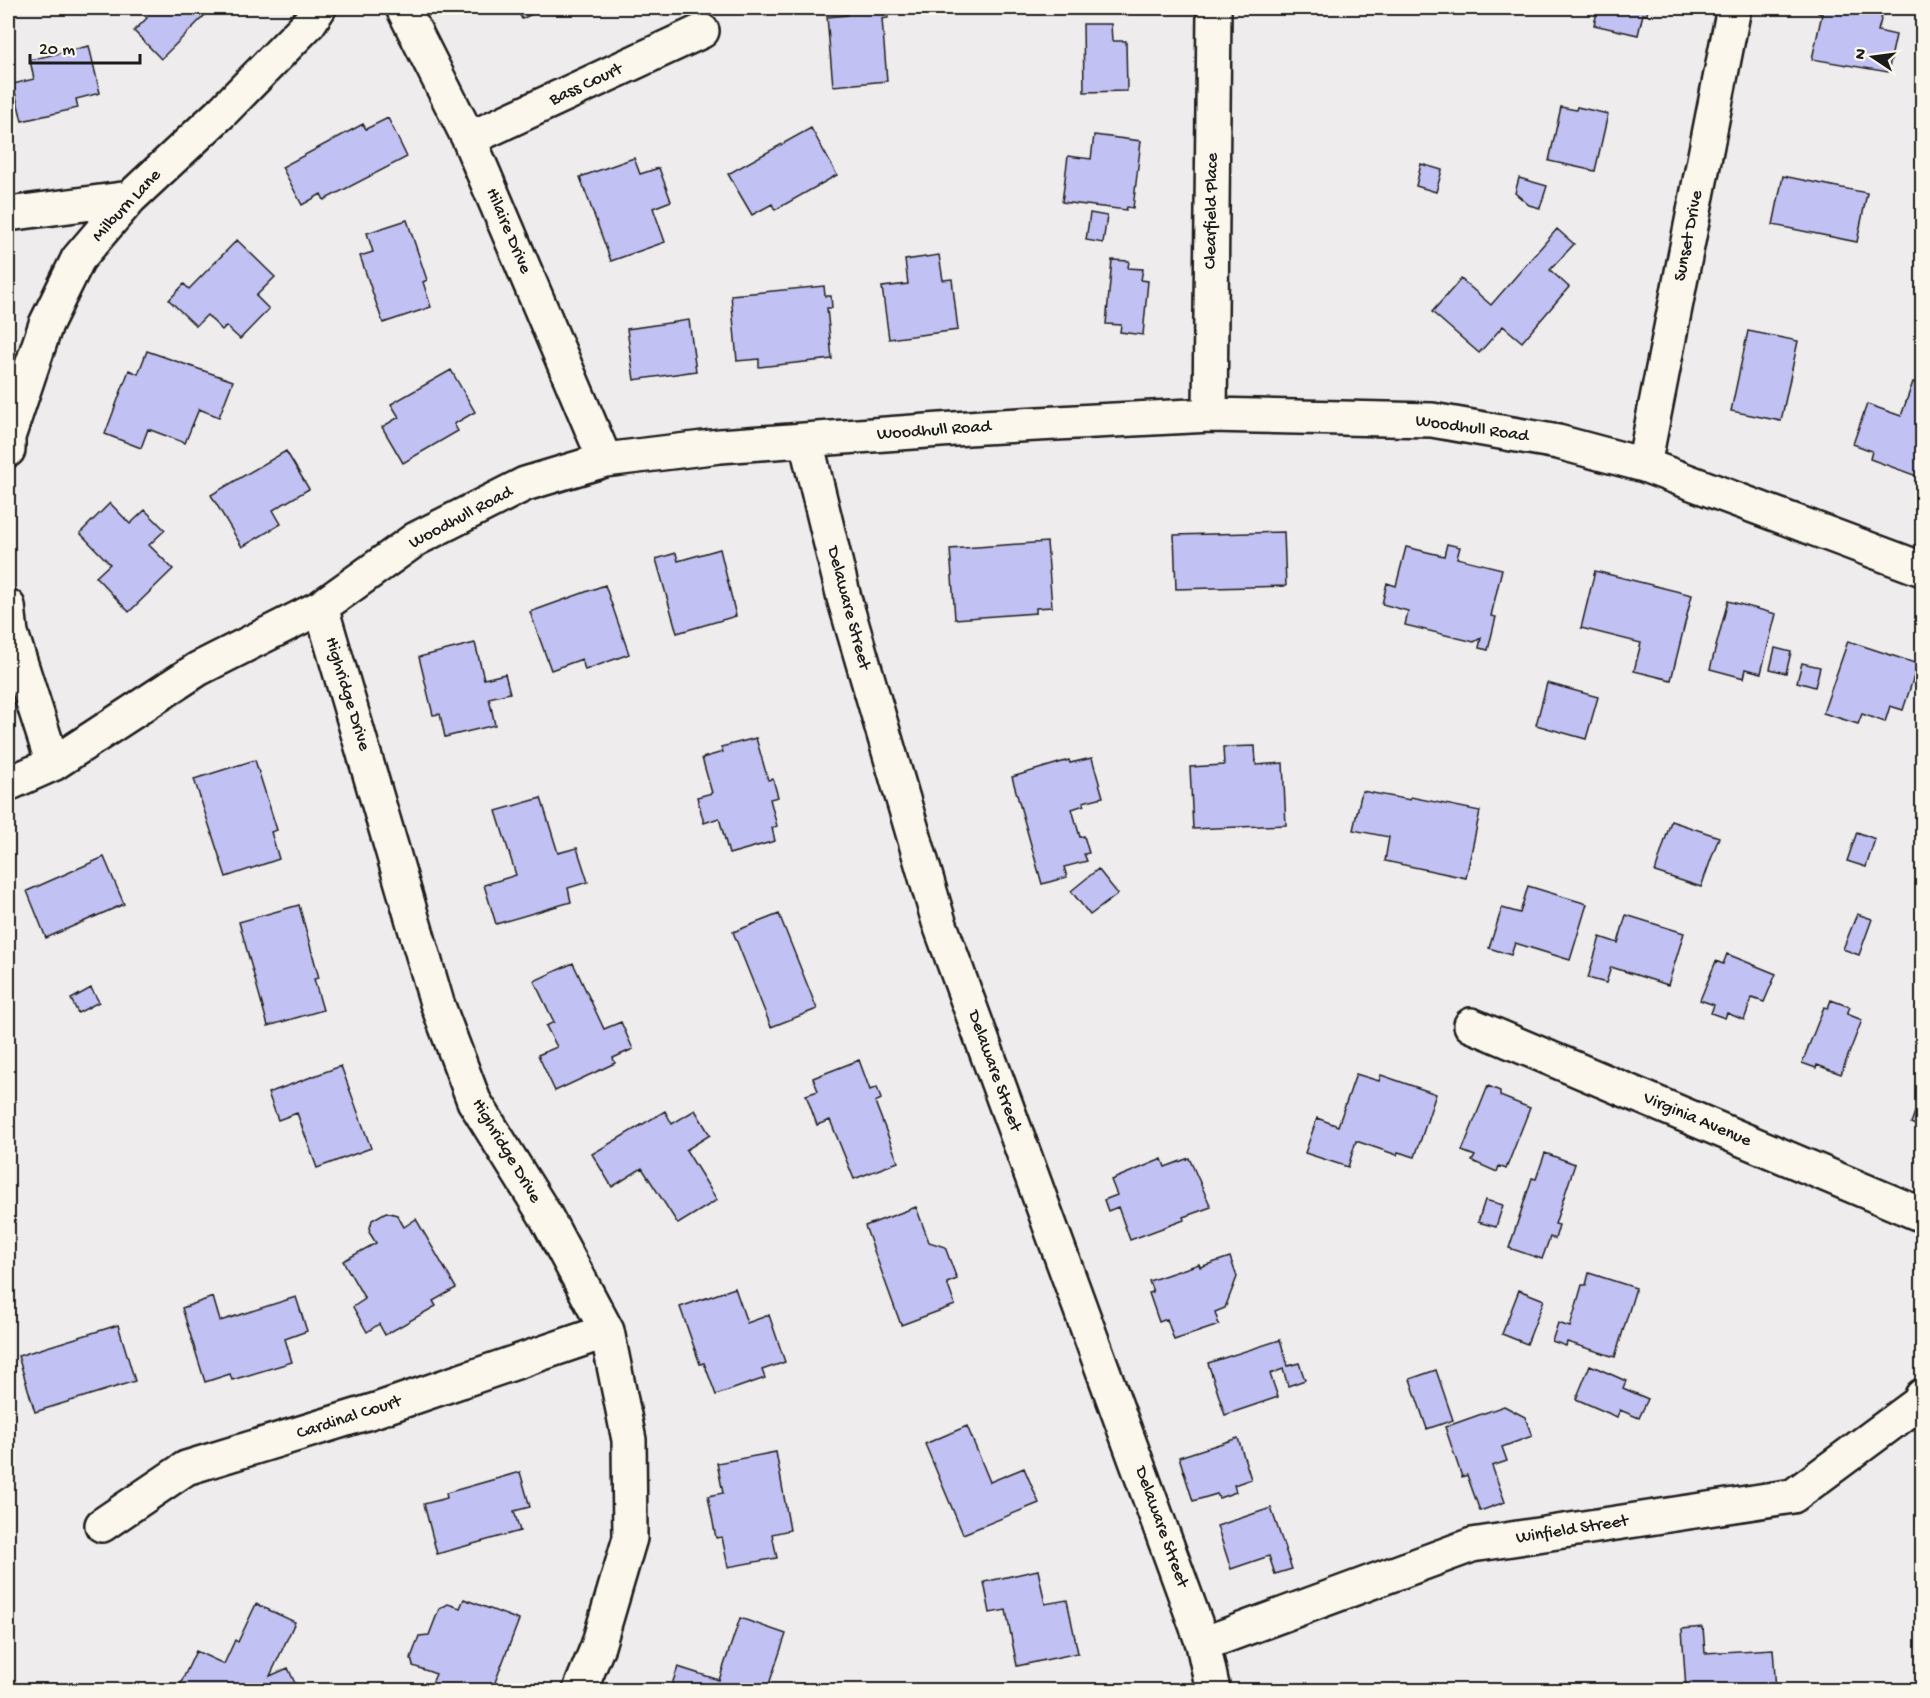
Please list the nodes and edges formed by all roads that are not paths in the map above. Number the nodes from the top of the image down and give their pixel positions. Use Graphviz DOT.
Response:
graph roads {
  1 [pos="319,8"];
  2 [pos="403,8"];
  3 [pos="1214,8"];
  4 [pos="1734,8"];
  5 [pos="702,31"];
  6 [pos="469,139"];
  7 [pos="130,198"];
  8 [pos="8,214"];
  9 [pos="1210,415"];
  10 [pos="806,441"];
  11 [pos="8,450"];
  12 [pos="605,460"];
  13 [pos="1644,465"];
  14 [pos="1923,569"];
  15 [pos="8,606"];
  16 [pos="321,607"];
  17 [pos="53,764"];
  18 [pos="8,784"];
  19 [pos="1472,1025"];
  20 [pos="1923,1215"];
  21 [pos="606,1330"];
  22 [pos="1923,1396"];
  23 [pos="102,1525"];
  24 [pos="1203,1644"];
  25 [pos="580,1690"];
  26 [pos="1213,1690"];
  1 -- 7 [label="street, Milburn Lane"];
  2 -- 6 [label="street, Hilaire Drive"];
  3 -- 9 [label="street, Clearfield Place"];
  4 -- 13 [label="street, Sunset Drive"];
  5 -- 6 [label="street, Bass Court"];
  6 -- 12 [label="street, Hilaire Drive"];
  7 -- 8 [label="street"];
  7 -- 11 [label="street, Milburn Lane"];
  9 -- 10 [label="street, Woodhull Road"];
  9 -- 13 [label="street, Woodhull Road"];
  10 -- 12 [label="street, Woodhull Road"];
  10 -- 24 [label="street, Delaware Street"];
  12 -- 16 [label="street, Woodhull Road"];
  13 -- 14 [label="street, Woodhull Road"];
  15 -- 17 [label="street"];
  16 -- 17 [label="street, Woodhull Road"];
  16 -- 21 [label="street, Highridge Drive"];
  17 -- 18 [label="street, Woodhull Road"];
  19 -- 20 [label="street, Virginia Avenue"];
  21 -- 23 [label="street, Cardinal Court"];
  21 -- 25 [label="street, Highridge Drive"];
  22 -- 24 [label="street, Winfield Street"];
  24 -- 26 [label="street, Delaware Street"];
}
